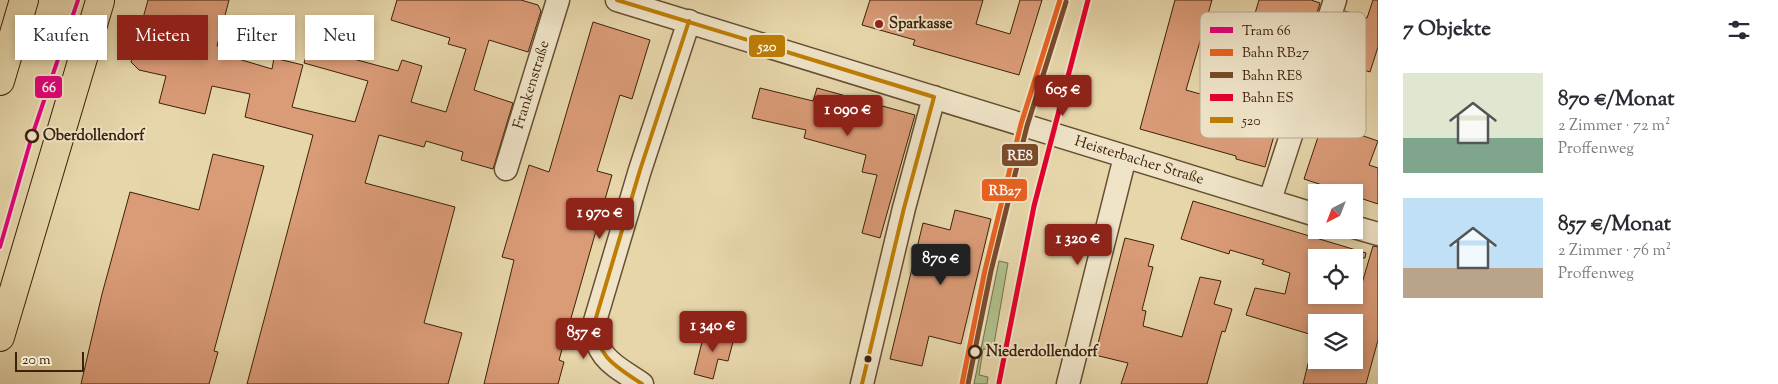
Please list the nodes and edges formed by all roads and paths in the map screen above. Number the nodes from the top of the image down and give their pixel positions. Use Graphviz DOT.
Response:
graph roads {
  1 [pos="24,0"];
  2 [pos="558,0"];
  3 [pos="617,0"];
  4 [pos="1335,0"];
  5 [pos="100,1"];
  6 [pos="662,7"];
  7 [pos="1331,12"];
  8 [pos="689,21"];
  9 [pos="0,81"];
  10 [pos="934,97"];
  11 [pos="1290,138"];
  12 [pos="1125,158"];
  13 [pos="506,169"];
  14 [pos="1270,200"];
  15 [pos="1308,212"];
  16 [pos="1363,230"];
  17 [pos="1378,234"];
  18 [pos="0,337"];
  19 [pos="642,384"];
  20 [pos="862,384"];
  21 [pos="1068,384"];
  1 -- 9 [label="highway"];
  2 -- 13 [label="street, Frankenstraße"];
  3 -- 6 [label="street, Heisterbacher Straße"];
  4 -- 7 [label="street"];
  5 -- 18 [label="highway"];
  6 -- 8 [label="street, Heisterbacher Straße"];
  8 -- 10 [label="street, Heisterbacher Straße"];
  8 -- 19 [label="street"];
  10 -- 12 [label="street, Heisterbacher Straße"];
  10 -- 20 [label="street"];
  11 -- 14 [label="street"];
  12 -- 14 [label="street, Heisterbacher Straße"];
  12 -- 21 [label="street"];
  14 -- 15 [label="street, Heisterbacher Straße"];
  16 -- 17 [label="street"];
}
